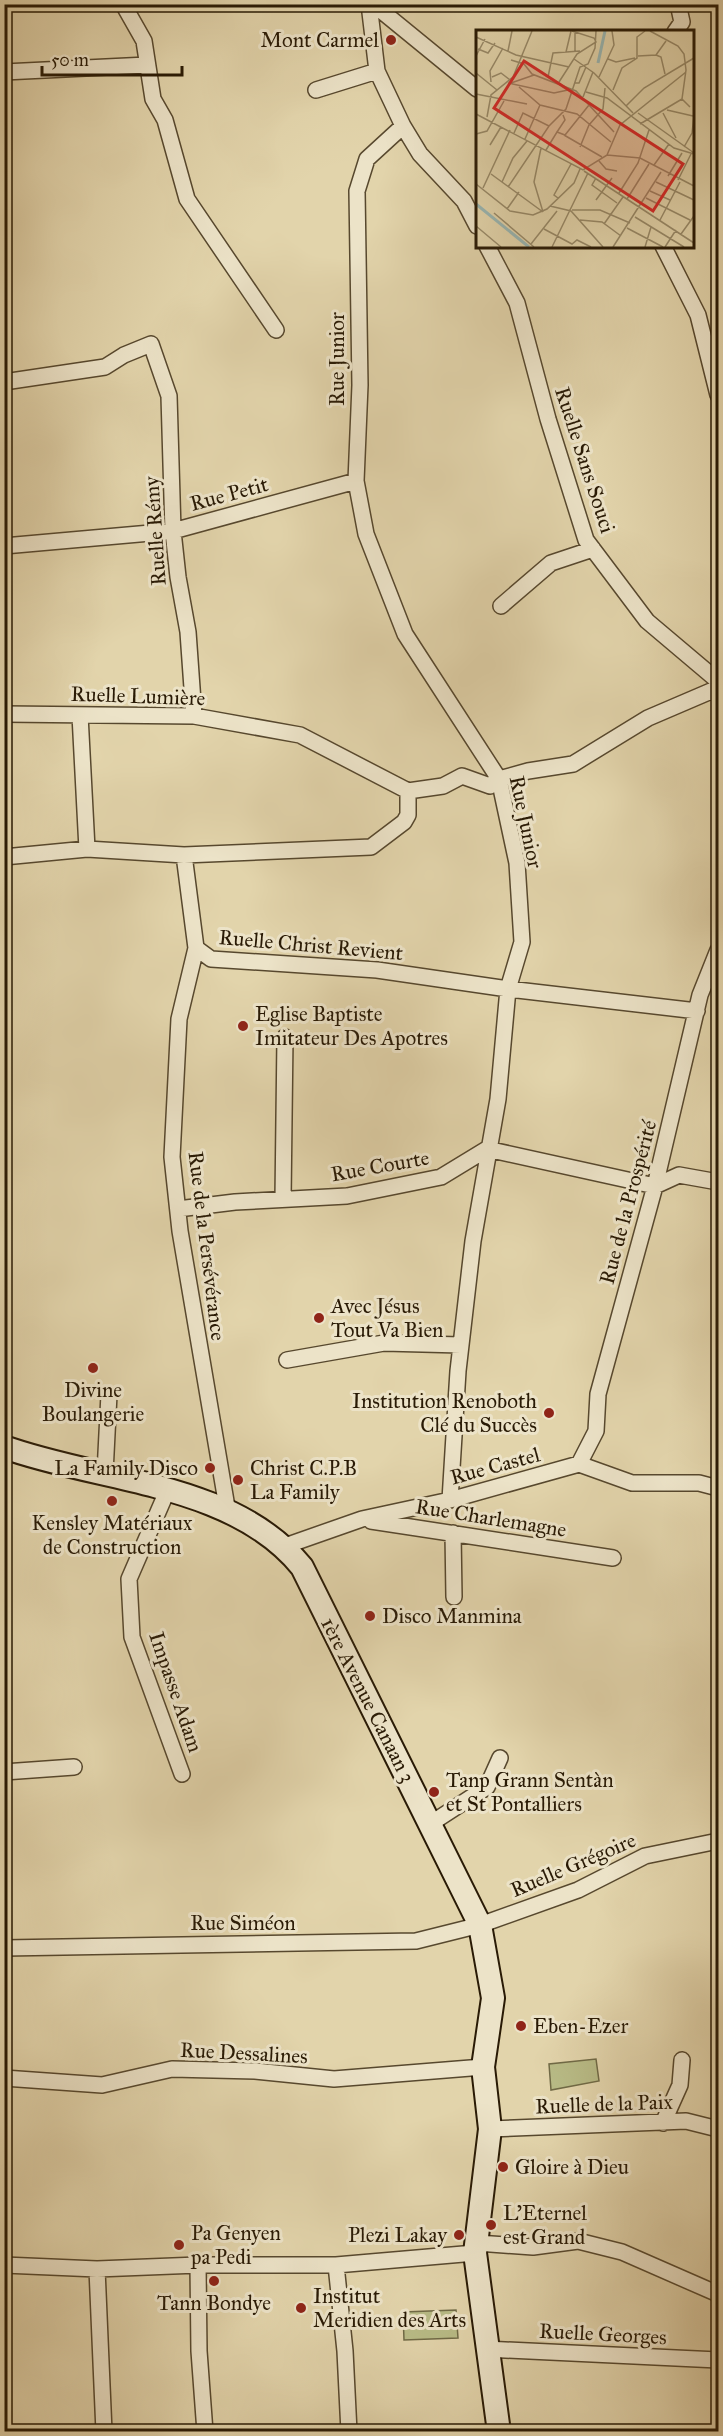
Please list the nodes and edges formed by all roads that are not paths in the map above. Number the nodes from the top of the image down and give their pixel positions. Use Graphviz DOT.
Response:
graph roads {
  1 [pos="123,4"];
  2 [pos="371,4"];
  3 [pos="678,4"];
  4 [pos="676,30"];
  5 [pos="147,65"];
  6 [pos="377,71"];
  7 [pos="4,72"];
  8 [pos="476,88"];
  9 [pos="316,90"];
  10 [pos="403,126"];
  11 [pos="476,224"];
  12 [pos="488,248"];
  13 [pos="664,248"];
  14 [pos="276,330"];
  15 [pos="715,369"];
  16 [pos="4,382"];
  17 [pos="718,395"];
  18 [pos="356,481"];
  19 [pos="173,531"];
  20 [pos="4,546"];
  21 [pos="593,549"];
  22 [pos="501,606"];
  23 [pos="718,681"];
  24 [pos="718,695"];
  25 [pos="4,714"];
  26 [pos="80,715"];
  27 [pos="194,716"];
  28 [pos="499,779"];
  29 [pos="408,791"];
  30 [pos="87,849"];
  31 [pos="184,855"];
  32 [pos="4,857"];
  33 [pos="196,948"];
  34 [pos="718,950"];
  35 [pos="508,989"];
  36 [pos="697,1011"];
  37 [pos="285,1037"];
  38 [pos="488,1149"];
  39 [pos="718,1182"];
  40 [pos="655,1186"];
  41 [pos="283,1199"];
  42 [pos="178,1209"];
  43 [pos="461,1345"];
  44 [pos="287,1360"];
  45 [pos="109,1394"];
  46 [pos="4,1447"];
  47 [pos="579,1464"];
  48 [pos="105,1473"];
  49 [pos="718,1488"];
  50 [pos="168,1489"];
  51 [pos="450,1500"];
  52 [pos="228,1513"];
  53 [pos="362,1520"];
  54 [pos="453,1533"];
  55 [pos="285,1546"];
  56 [pos="613,1558"];
  57 [pos="454,1597"];
  58 [pos="500,1758"];
  59 [pos="74,1767"];
  60 [pos="4,1772"];
  61 [pos="182,1774"];
  62 [pos="430,1824"];
  63 [pos="718,1841"];
  64 [pos="480,1925"];
  65 [pos="4,1948"];
  66 [pos="682,2060"];
  67 [pos="483,2067"];
  68 [pos="4,2078"];
  69 [pos="663,2123"];
  70 [pos="490,2129"];
  71 [pos="718,2129"];
  72 [pos="476,2248"];
  73 [pos="4,2265"];
  74 [pos="198,2265"];
  75 [pos="336,2265"];
  76 [pos="97,2269"];
  77 [pos="718,2294"];
  78 [pos="486,2349"];
  79 [pos="718,2360"];
  80 [pos="104,2432"];
  81 [pos="205,2432"];
  82 [pos="349,2432"];
  83 [pos="500,2432"];
  1 -- 5 [label="street"];
  2 -- 6 [label="street"];
  2 -- 8 [label="street"];
  3 -- 4 [label="street"];
  5 -- 7 [label="street"];
  5 -- 14 [label="street"];
  6 -- 9 [label="street"];
  6 -- 10 [label="street"];
  10 -- 11 [label="street"];
  10 -- 18 [label="street, Rue Junior"];
  12 -- 21 [label="street, Ruelle Sans Souci"];
  13 -- 15 [label="street"];
  15 -- 17 [label="street"];
  16 -- 19 [label="street, Ruelle Rémy"];
  18 -- 19 [label="street, Rue Petit"];
  18 -- 28 [label="street, Rue Junior"];
  19 -- 20 [label="street, Rue Petit"];
  19 -- 27 [label="street, Ruelle Rémy"];
  21 -- 22 [label="street"];
  21 -- 23 [label="street, Ruelle Sans Souci"];
  24 -- 28 [label="street"];
  25 -- 26 [label="street, Ruelle Lumière"];
  26 -- 27 [label="street, Ruelle Lumière"];
  26 -- 30 [label="street"];
  27 -- 29 [label="street, Ruelle Lumière"];
  28 -- 29 [label="street"];
  28 -- 35 [label="street, Rue Junior"];
  29 -- 31 [label="street"];
  30 -- 31 [label="street"];
  30 -- 32 [label="street"];
  31 -- 33 [label="street, Ruelle Christ Revient"];
  33 -- 35 [label="street, Ruelle Christ Revient"];
  33 -- 42 [label="street, Rue de la Persévérance"];
  34 -- 36 [label="street, Rue de la Prospérité"];
  35 -- 36 [label="street, Ruelle Christ Revient"];
  35 -- 38 [label="street, Rue Junior"];
  36 -- 40 [label="street, Rue de la Prospérité"];
  37 -- 41 [label="street"];
  38 -- 40 [label="street"];
  38 -- 41 [label="street, Rue Courte"];
  38 -- 43 [label="street, Rue Junior"];
  39 -- 40 [label="street"];
  40 -- 47 [label="street, Rue de la Prospérité"];
  41 -- 42 [label="street, Rue Courte"];
  42 -- 52 [label="street, Rue de la Persévérance"];
  43 -- 44 [label="street"];
  43 -- 51 [label="street, Rue Junior"];
  45 -- 48 [label="street"];
  46 -- 48 [label="main road, 1ère Avenue Canaan 3"];
  47 -- 49 [label="street"];
  47 -- 51 [label="street, Rue Castel"];
  48 -- 50 [label="main road, 1ère Avenue Canaan 3"];
  50 -- 52 [label="main road, 1ère Avenue Canaan 3"];
  50 -- 61 [label="street, Impasse Adam"];
  51 -- 53 [label="street, Rue Castel"];
  52 -- 55 [label="main road, 1ère Avenue Canaan 3"];
  53 -- 54 [label="street, Rue Charlemagne"];
  53 -- 55 [label="street, Rue Castel"];
  54 -- 56 [label="street, Rue Charlemagne"];
  54 -- 57 [label="street"];
  55 -- 62 [label="main road, 1ère Avenue Canaan 3"];
  58 -- 62 [label="street"];
  59 -- 60 [label="street"];
  62 -- 64 [label="main road, 1ère Avenue Canaan 3"];
  63 -- 64 [label="street, Ruelle Grégoire"];
  64 -- 65 [label="street, Rue Siméon"];
  64 -- 67 [label="main road, 1ère Avenue Canaan 3"];
  66 -- 69 [label="street"];
  67 -- 68 [label="street, Rue Dessalines"];
  67 -- 70 [label="main road, 1ère Avenue Canaan 3"];
  69 -- 70 [label="street, Ruelle de la Paix"];
  69 -- 71 [label="street, Ruelle de la Paix"];
  70 -- 72 [label="main road, 1ère Avenue Canaan 3"];
  72 -- 75 [label="street"];
  72 -- 77 [label="street"];
  72 -- 78 [label="main road, 1ère Avenue Canaan 3"];
  73 -- 76 [label="street"];
  74 -- 75 [label="street"];
  74 -- 76 [label="street"];
  74 -- 81 [label="street"];
  75 -- 82 [label="street"];
  76 -- 80 [label="street"];
  78 -- 79 [label="street, Ruelle Georges"];
  78 -- 83 [label="main road, 1ère Avenue Canaan 3"];
}
